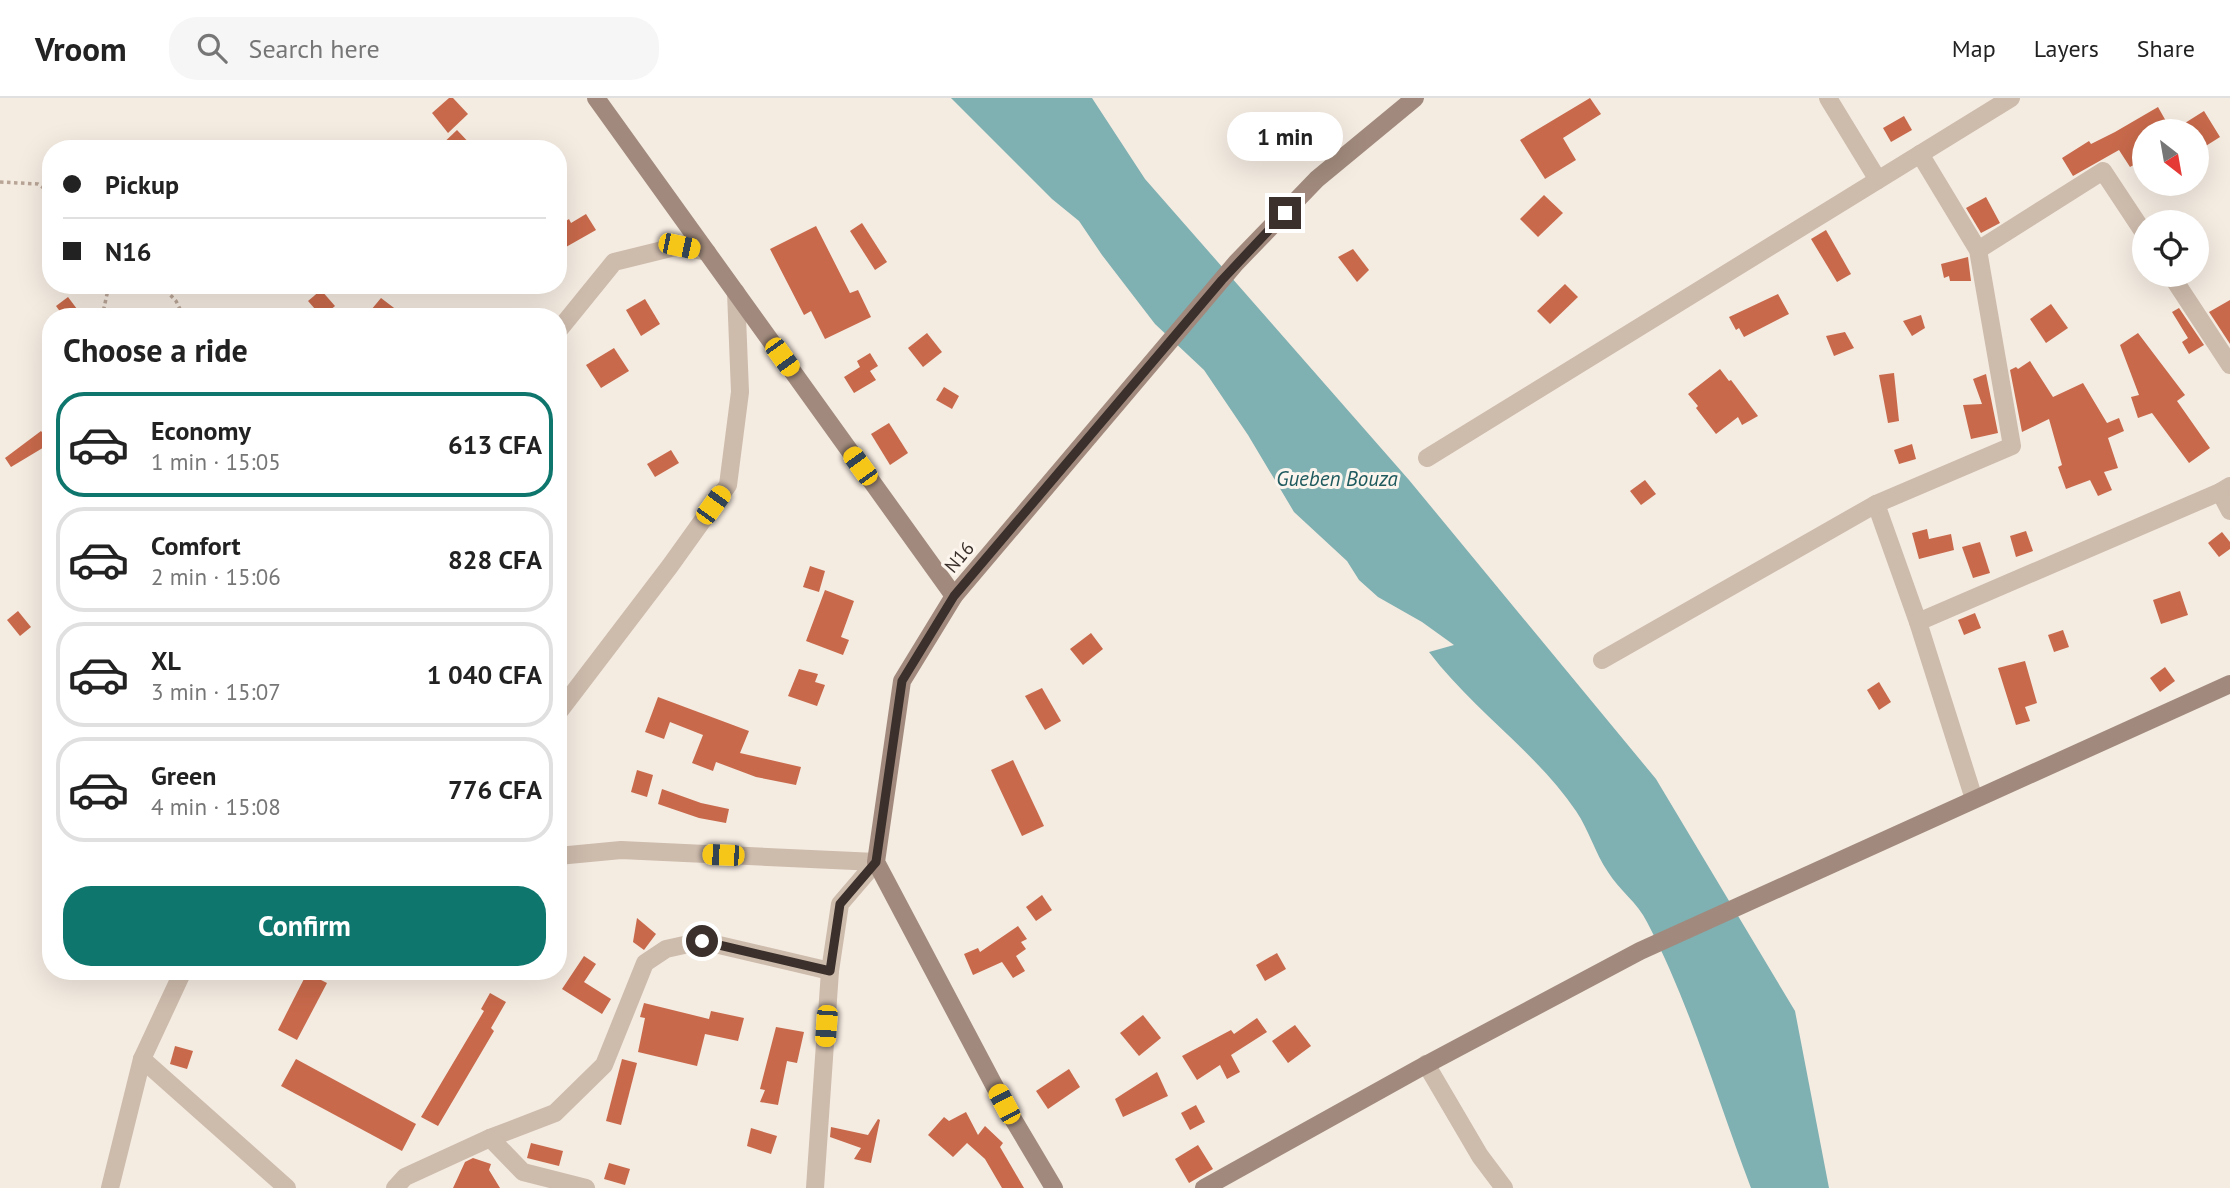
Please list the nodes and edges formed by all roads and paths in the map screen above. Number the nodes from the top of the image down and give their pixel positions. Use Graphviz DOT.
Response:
graph roads {
  1 [pos="596,98"];
  2 [pos="1415,98"];
  3 [pos="1828,98"];
  4 [pos="2011,98"];
  5 [pos="1920,154"];
  6 [pos="1878,180"];
  7 [pos="0,181"];
  8 [pos="42,187"];
  9 [pos="2132,215"];
  10 [pos="1978,250"];
  11 [pos="707,252"];
  12 [pos="2179,287"];
  13 [pos="736,292"];
  14 [pos="567,320"];
  15 [pos="2230,365"];
  16 [pos="1427,458"];
  17 [pos="2225,489"];
  18 [pos="1876,503"];
  19 [pos="2230,510"];
  20 [pos="954,596"];
  21 [pos="1918,622"];
  22 [pos="1602,660"];
  23 [pos="2230,684"];
  24 [pos="567,701"];
  25 [pos="1974,799"];
  26 [pos="567,855"];
  27 [pos="876,862"];
  28 [pos="830,971"];
  29 [pos="179,980"];
  30 [pos="142,1059"];
  31 [pos="1426,1064"];
  32 [pos="490,1138"];
  33 [pos="110,1188"];
  34 [pos="287,1188"];
  35 [pos="395,1188"];
  36 [pos="586,1188"];
  37 [pos="815,1188"];
  38 [pos="1054,1188"];
  39 [pos="1204,1188"];
  40 [pos="1504,1188"];
  1 -- 11 [label="street, N16"];
  2 -- 20 [label="street, N16"];
  3 -- 6 [label="street"];
  4 -- 5 [label="street"];
  5 -- 6 [label="street"];
  5 -- 10 [label="street"];
  6 -- 16 [label="street"];
  7 -- 8 [label="path"];
  9 -- 10 [label="street"];
  10 -- 18 [label="street"];
  11 -- 13 [label="street, N16"];
  11 -- 14 [label="street"];
  12 -- 15 [label="street"];
  13 -- 20 [label="street, N16"];
  13 -- 24 [label="street"];
  17 -- 19 [label="street"];
  17 -- 21 [label="street"];
  18 -- 21 [label="street"];
  18 -- 22 [label="street"];
  20 -- 27 [label="street"];
  21 -- 25 [label="street"];
  23 -- 25 [label="street"];
  25 -- 31 [label="street"];
  26 -- 27 [label="street"];
  27 -- 28 [label="street"];
  27 -- 38 [label="street"];
  28 -- 32 [label="street"];
  28 -- 37 [label="street"];
  29 -- 30 [label="street"];
  30 -- 33 [label="street"];
  30 -- 34 [label="street"];
  31 -- 39 [label="street"];
  31 -- 40 [label="street"];
  32 -- 35 [label="street"];
  32 -- 36 [label="street"];
}
